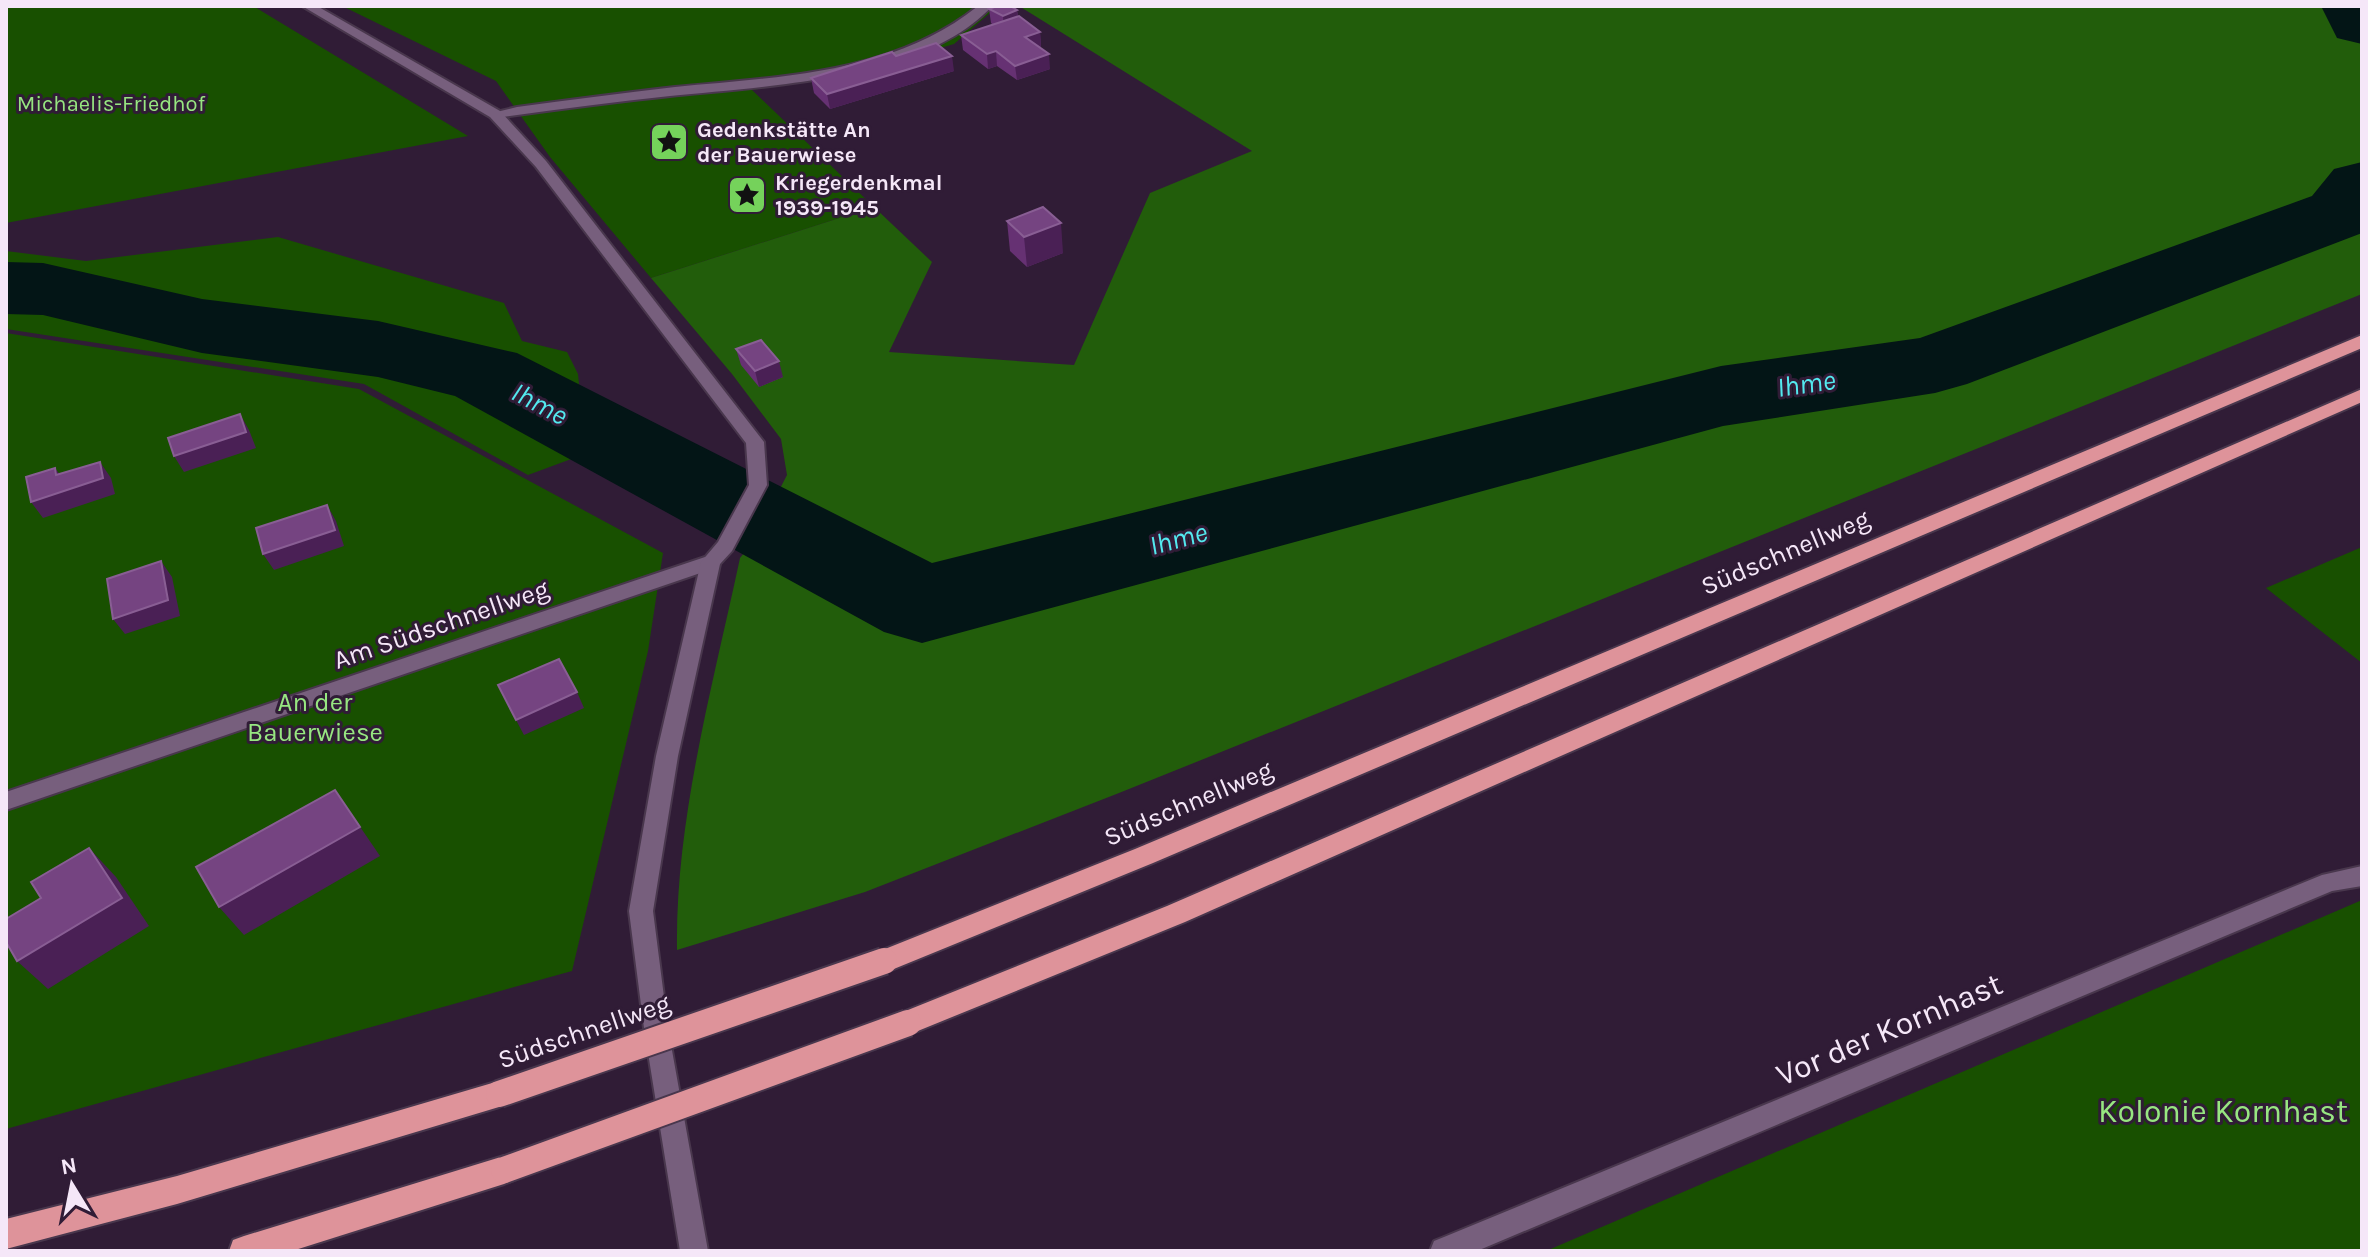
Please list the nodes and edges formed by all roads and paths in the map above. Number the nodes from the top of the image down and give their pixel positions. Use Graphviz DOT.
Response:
graph roads {
  1 [pos="308,6"];
  2 [pos="986,6"];
  3 [pos="495,114"];
  4 [pos="2362,341"];
  5 [pos="2362,395"];
  6 [pos="718,554"];
  7 [pos="6,801"];
  8 [pos="2362,876"];
  9 [pos="6,1234"];
  10 [pos="244,1251"];
  11 [pos="694,1251"];
  12 [pos="1444,1251"];
  1 -- 3 [label="street"];
  2 -- 3 [label="street"];
  3 -- 6 [label="street"];
  4 -- 9 [label="highway, Südschnellweg, bridge"];
  5 -- 10 [label="highway, bridge"];
  6 -- 7 [label="street, Am Südschnellweg"];
  6 -- 11 [label="street"];
  8 -- 12 [label="street, Vor der Kornhast"];
}
